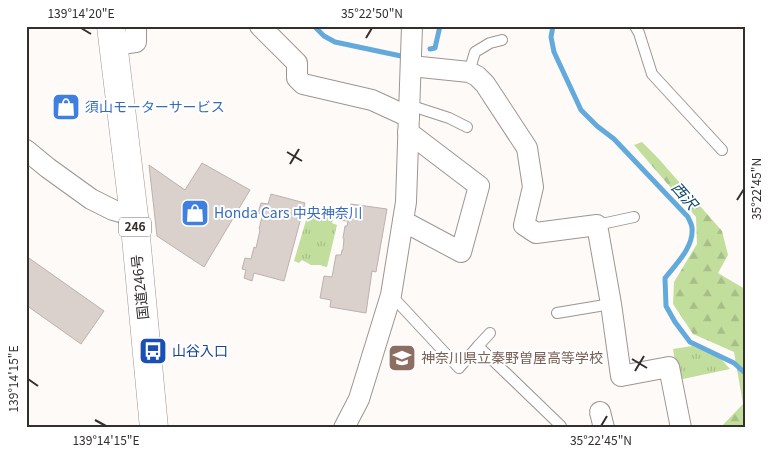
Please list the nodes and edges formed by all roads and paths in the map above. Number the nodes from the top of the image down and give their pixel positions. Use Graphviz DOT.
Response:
graph roads {
  1 [pos="260,26"];
  2 [pos="412,26"];
  3 [pos="635,26"];
  4 [pos="116,30"];
  5 [pos="502,40"];
  6 [pos="411,66"];
  7 [pos="469,72"];
  8 [pos="409,118"];
  9 [pos="467,127"];
  10 [pos="26,150"];
  11 [pos="722,150"];
  12 [pos="134,216"];
  13 [pos="634,217"];
  14 [pos="404,221"];
  15 [pos="597,225"];
  16 [pos="391,295"];
  17 [pos="611,304"];
  18 [pos="557,312"];
  19 [pos="490,333"];
  20 [pos="478,346"];
  21 [pos="561,426"];
  22 [pos="154,428"];
  23 [pos="344,428"];
  24 [pos="681,428"];
  1 -- 8 [label="street"];
  2 -- 6 [label="street"];
  3 -- 11 [label="lane"];
  4 -- 12 [label="highway, 国道246号 / 246"];
  5 -- 7 [label="lane"];
  6 -- 7 [label="street"];
  6 -- 8 [label="street"];
  7 -- 15 [label="street"];
  8 -- 9 [label="lane"];
  8 -- 14 [label="street"];
  8 -- 14 [label="street"];
  10 -- 12 [label="street"];
  12 -- 22 [label="highway, 国道246号 / 246"];
  13 -- 15 [label="lane"];
  14 -- 16 [label="street"];
  15 -- 17 [label="street"];
  16 -- 20 [label="lane"];
  16 -- 23 [label="street"];
  17 -- 18 [label="lane"];
  17 -- 24 [label="street"];
  19 -- 20 [label="lane"];
  20 -- 21 [label="lane"];
}
